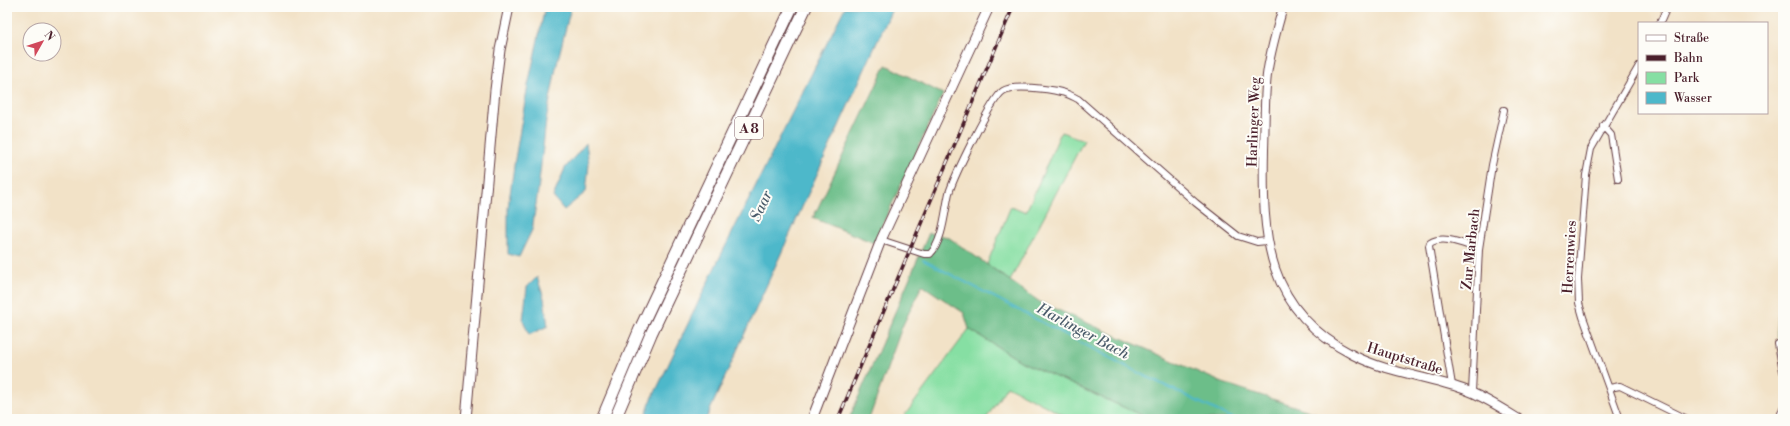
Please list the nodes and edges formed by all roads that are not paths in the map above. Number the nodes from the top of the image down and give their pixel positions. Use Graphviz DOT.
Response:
graph roads {
  1 [pos="504,7"];
  2 [pos="792,7"];
  3 [pos="806,7"];
  4 [pos="989,7"];
  5 [pos="1283,7"];
  6 [pos="1667,7"];
  7 [pos="1660,22"];
  8 [pos="1638,68"];
  9 [pos="1504,110"];
  10 [pos="1603,126"];
  11 [pos="1618,179"];
  12 [pos="881,240"];
  13 [pos="1267,241"];
  14 [pos="1480,249"];
  15 [pos="1778,344"];
  16 [pos="1783,371"];
  17 [pos="1452,385"];
  18 [pos="1609,388"];
  19 [pos="1472,392"];
  20 [pos="1783,408"];
  21 [pos="466,419"];
  22 [pos="602,419"];
  23 [pos="616,419"];
  24 [pos="812,419"];
  25 [pos="1519,419"];
  26 [pos="1620,419"];
  27 [pos="1687,419"];
  28 [pos="1779,419"];
  1 -- 21 [label="main road"];
  2 -- 22 [label="highway, A 8"];
  3 -- 23 [label="highway, A 8"];
  4 -- 12 [label="main road"];
  5 -- 13 [label="street, Harlinger Weg"];
  6 -- 7 [label="street"];
  8 -- 10 [label="street, Herrenwies"];
  9 -- 14 [label="street, Zur Marbach"];
  10 -- 11 [label="street"];
  10 -- 18 [label="street, Herrenwies"];
  12 -- 13 [label="street"];
  12 -- 24 [label="main road"];
  13 -- 17 [label="street, Hauptstraße"];
  14 -- 17 [label="street"];
  14 -- 19 [label="street, Zur Marbach"];
  15 -- 16 [label="street"];
  17 -- 19 [label="street, Hauptstraße"];
  18 -- 26 [label="street, Herrenwies"];
  18 -- 27 [label="street"];
  19 -- 25 [label="street, Hauptstraße"];
  20 -- 28 [label="street"];
}
